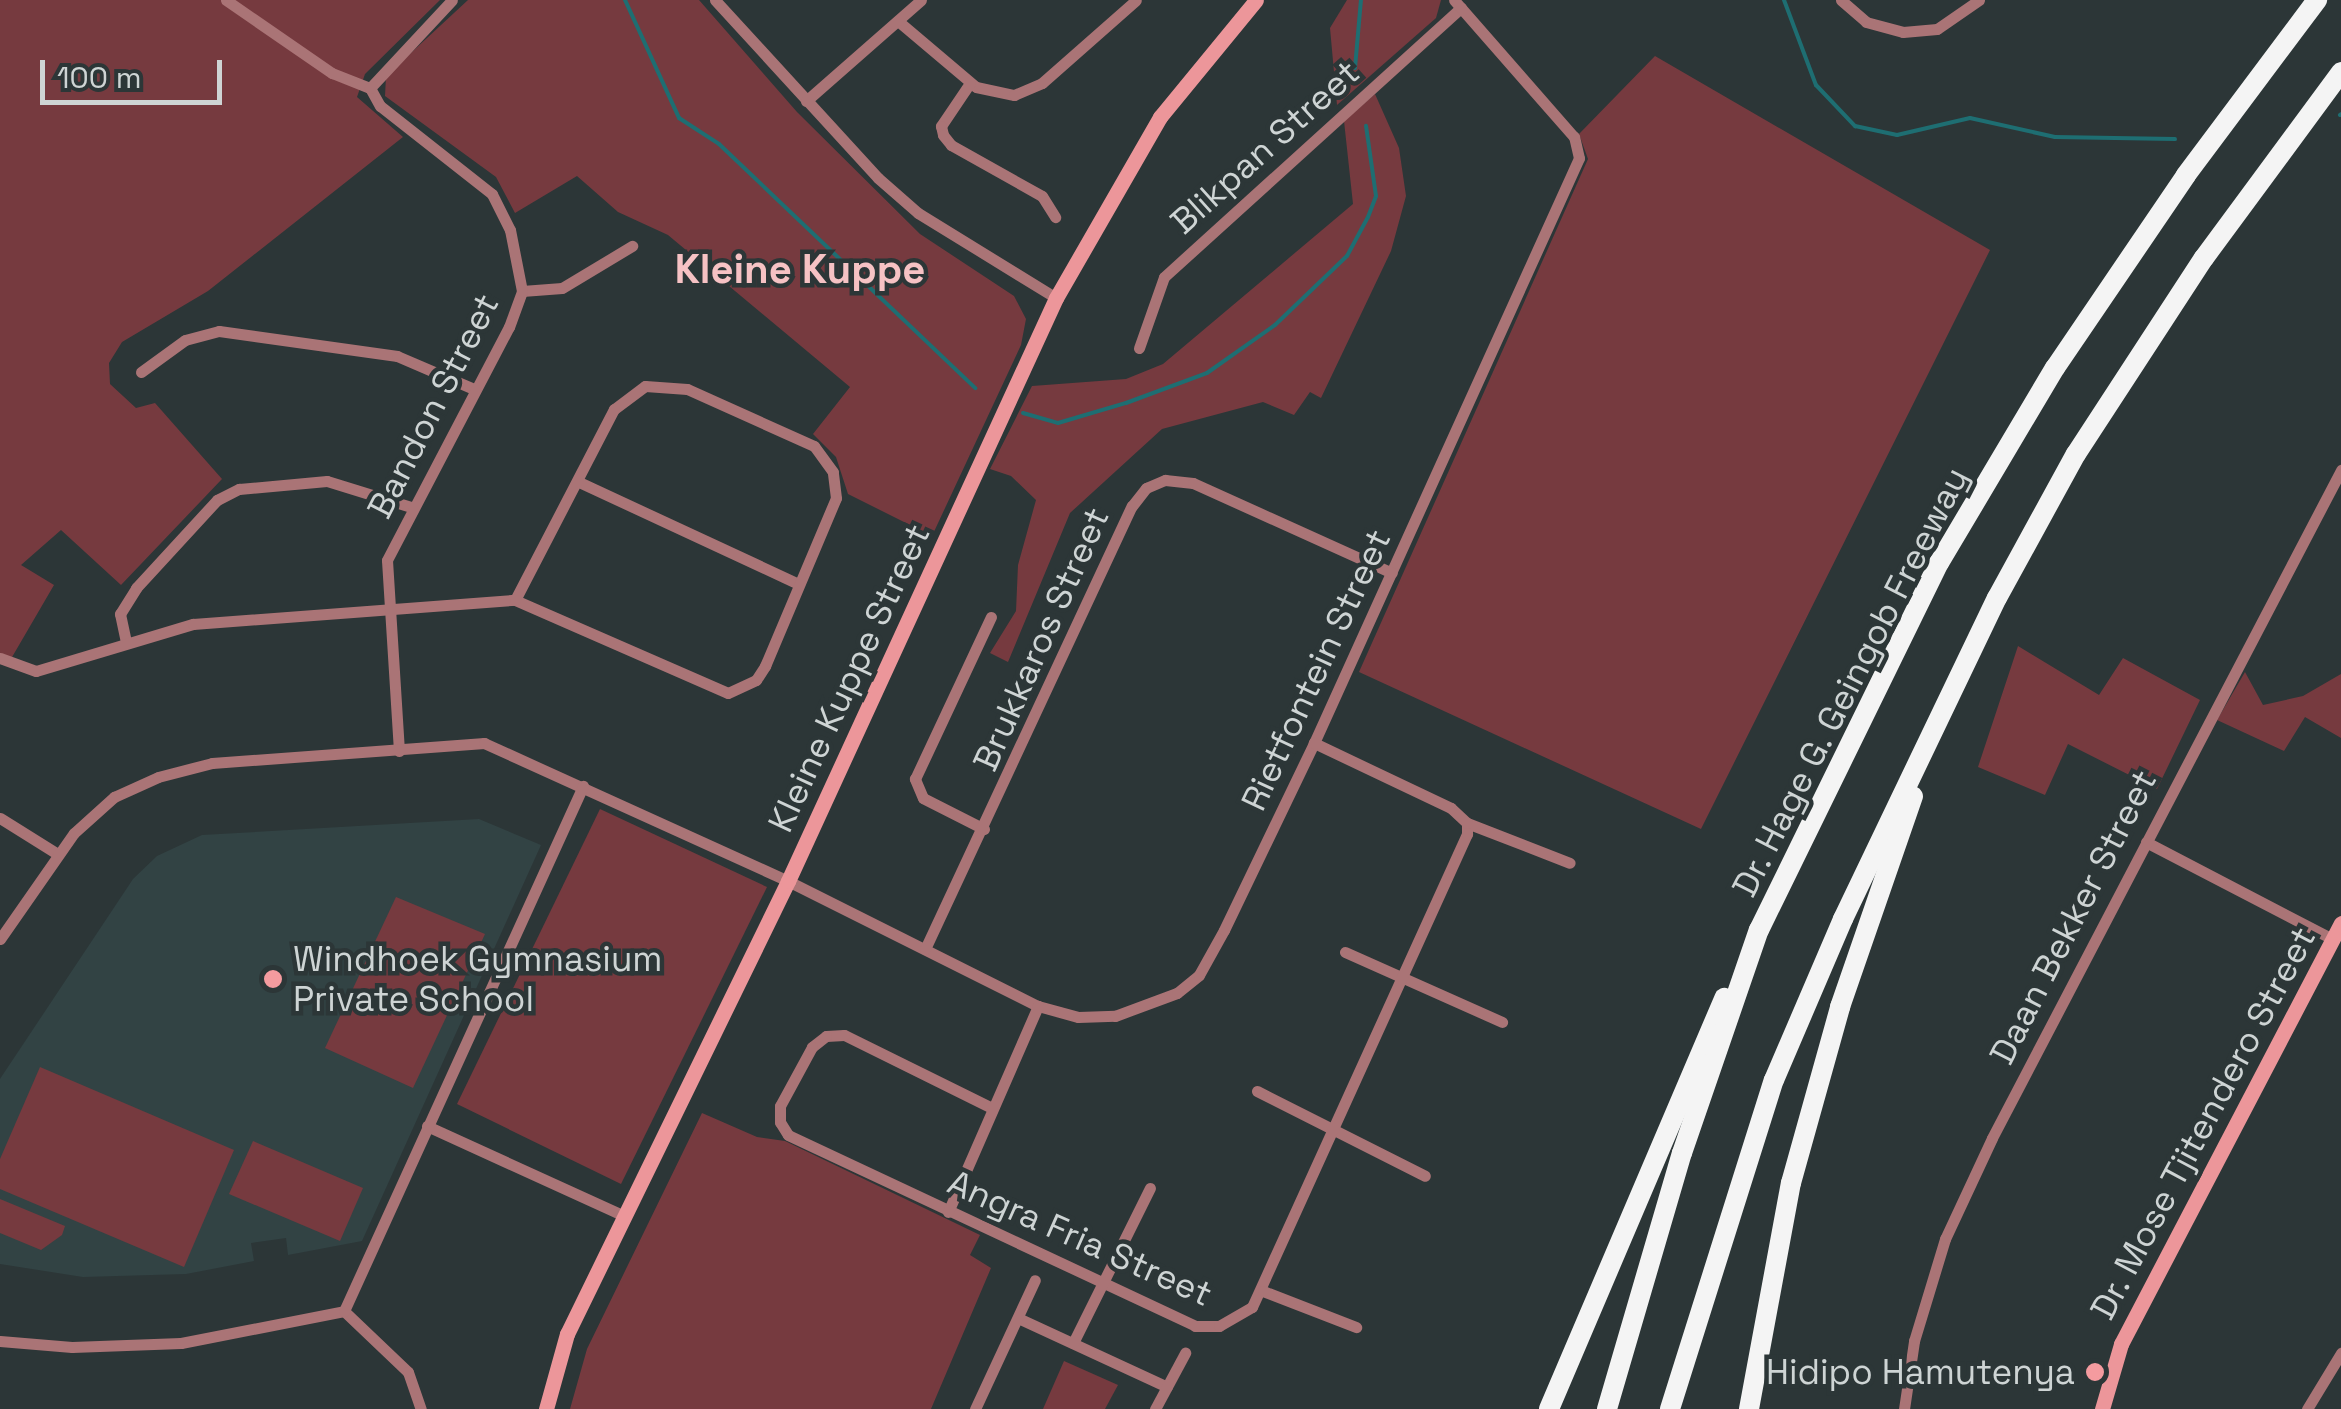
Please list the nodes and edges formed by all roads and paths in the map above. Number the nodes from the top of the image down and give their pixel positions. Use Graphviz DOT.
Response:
graph roads {
  1 [pos="226,0"];
  2 [pos="452,0"];
  3 [pos="715,0"];
  4 [pos="921,0"];
  5 [pos="1136,0"];
  6 [pos="1256,0"];
  7 [pos="1841,0"];
  8 [pos="1978,0"];
  9 [pos="2317,0"];
  10 [pos="1457,4"];
  11 [pos="898,22"];
  12 [pos="2341,72"];
  13 [pos="970,83"];
  14 [pos="370,88"];
  15 [pos="806,101"];
  16 [pos="1055,216"];
  17 [pos="632,246"];
  18 [pos="522,290"];
  19 [pos="1056,298"];
  20 [pos="1139,348"];
  21 [pos="140,372"];
  22 [pos="474,389"];
  23 [pos="2341,470"];
  24 [pos="579,482"];
  25 [pos="411,508"];
  26 [pos="1392,573"];
  27 [pos="799,584"];
  28 [pos="515,600"];
  29 [pos="389,613"];
  30 [pos="991,617"];
  31 [pos="126,642"];
  32 [pos="0,658"];
  33 [pos="1943,709"];
  34 [pos="1314,743"];
  35 [pos="399,751"];
  36 [pos="583,786"];
  37 [pos="0,818"];
  38 [pos="1467,822"];
  39 [pos="984,830"];
  40 [pos="2146,842"];
  41 [pos="56,853"];
  42 [pos="1570,862"];
  43 [pos="788,880"];
  44 [pos="2341,923"];
  45 [pos="1759,930"];
  46 [pos="2332,939"];
  47 [pos="0,940"];
  48 [pos="924,949"];
  49 [pos="1345,952"];
  50 [pos="1403,978"];
  51 [pos="1038,1006"];
  52 [pos="1502,1022"];
  53 [pos="1257,1091"];
  54 [pos="992,1108"];
  55 [pos="427,1126"];
  56 [pos="1334,1132"];
  57 [pos="1424,1176"];
  58 [pos="1150,1188"];
  59 [pos="948,1212"];
  60 [pos="622,1215"];
  61 [pos="1035,1280"];
  62 [pos="1100,1285"];
  63 [pos="1263,1291"];
  64 [pos="344,1312"];
  65 [pos="1018,1318"];
  66 [pos="1356,1327"];
  67 [pos="0,1341"];
  68 [pos="1073,1343"];
  69 [pos="2341,1352"];
  70 [pos="1185,1353"];
  71 [pos="1167,1388"];
  72 [pos="421,1409"];
  73 [pos="546,1409"];
  74 [pos="976,1409"];
  75 [pos="1155,1409"];
  76 [pos="1550,1409"];
  77 [pos="1606,1409"];
  78 [pos="1670,1409"];
  79 [pos="1750,1409"];
  80 [pos="1904,1409"];
  81 [pos="2102,1409"];
  82 [pos="2307,1409"];
  1 -- 14 [label="street"];
  2 -- 14 [label="street"];
  3 -- 15 [label="street"];
  4 -- 11 [label="street"];
  5 -- 13 [label="street"];
  6 -- 19 [label="street, Kleine Kuppe Street"];
  7 -- 8 [label="street"];
  9 -- 45 [label="highway, Dr. Hage G. Geingob Freeway"];
  10 -- 20 [label="street, Blikpan Street"];
  10 -- 26 [label="street, Rietfontein Street"];
  11 -- 13 [label="street"];
  11 -- 15 [label="street"];
  12 -- 33 [label="highway"];
  13 -- 16 [label="street"];
  14 -- 18 [label="street, Bandon Street"];
  15 -- 19 [label="street"];
  17 -- 18 [label="street"];
  18 -- 22 [label="street, Bandon Street"];
  19 -- 43 [label="street, Kleine Kuppe Street"];
  21 -- 22 [label="street"];
  22 -- 25 [label="street, Bandon Street"];
  23 -- 40 [label="street, Daan Bekker Street"];
  24 -- 27 [label="street"];
  24 -- 27 [label="street"];
  24 -- 28 [label="street"];
  25 -- 29 [label="street, Bandon Street"];
  25 -- 31 [label="street"];
  26 -- 34 [label="street, Rietfontein Street"];
  26 -- 39 [label="street, Brukkaros Street"];
  27 -- 28 [label="street"];
  28 -- 29 [label="street"];
  29 -- 31 [label="street"];
  29 -- 35 [label="street, Bandon Street"];
  30 -- 39 [label="street"];
  31 -- 32 [label="street"];
  33 -- 78 [label="highway"];
  33 -- 79 [label="highway"];
  34 -- 38 [label="street"];
  34 -- 51 [label="street, Rietfontein Street"];
  35 -- 36 [label="street, Rietfontein Street"];
  35 -- 41 [label="street, Rietfontein Street"];
  36 -- 43 [label="street, Rietfontein Street"];
  36 -- 55 [label="street"];
  37 -- 41 [label="street"];
  38 -- 42 [label="street"];
  38 -- 50 [label="street, Angra Fria Street"];
  39 -- 48 [label="street, Brukkaros Street"];
  40 -- 46 [label="street"];
  40 -- 80 [label="street, Daan Bekker Street"];
  41 -- 47 [label="street, Rietfontein Street"];
  43 -- 48 [label="street, Rietfontein Street"];
  43 -- 60 [label="street, Kleine Kuppe Street"];
  44 -- 46 [label="street, Dr. Mose Tjitendero Street"];
  45 -- 76 [label="highway"];
  45 -- 77 [label="highway, Dr. Hage G. Geingob Freeway"];
  46 -- 81 [label="street, Dr. Mose Tjitendero Street"];
  48 -- 51 [label="street, Rietfontein Street"];
  49 -- 50 [label="street"];
  50 -- 52 [label="street"];
  50 -- 56 [label="street, Angra Fria Street"];
  51 -- 54 [label="street"];
  53 -- 56 [label="street"];
  54 -- 59 [label="street"];
  54 -- 59 [label="street, Angra Fria Street"];
  55 -- 60 [label="street"];
  55 -- 64 [label="street"];
  56 -- 57 [label="street"];
  56 -- 63 [label="street, Angra Fria Street"];
  58 -- 62 [label="street"];
  59 -- 62 [label="street, Angra Fria Street"];
  60 -- 73 [label="street, Kleine Kuppe Street"];
  61 -- 65 [label="street"];
  62 -- 63 [label="street, Angra Fria Street"];
  62 -- 68 [label="street"];
  63 -- 66 [label="street"];
  64 -- 67 [label="street"];
  64 -- 72 [label="street"];
  65 -- 68 [label="street"];
  65 -- 74 [label="street"];
  68 -- 71 [label="street"];
  69 -- 82 [label="street"];
  70 -- 71 [label="street"];
  71 -- 75 [label="street"];
}
